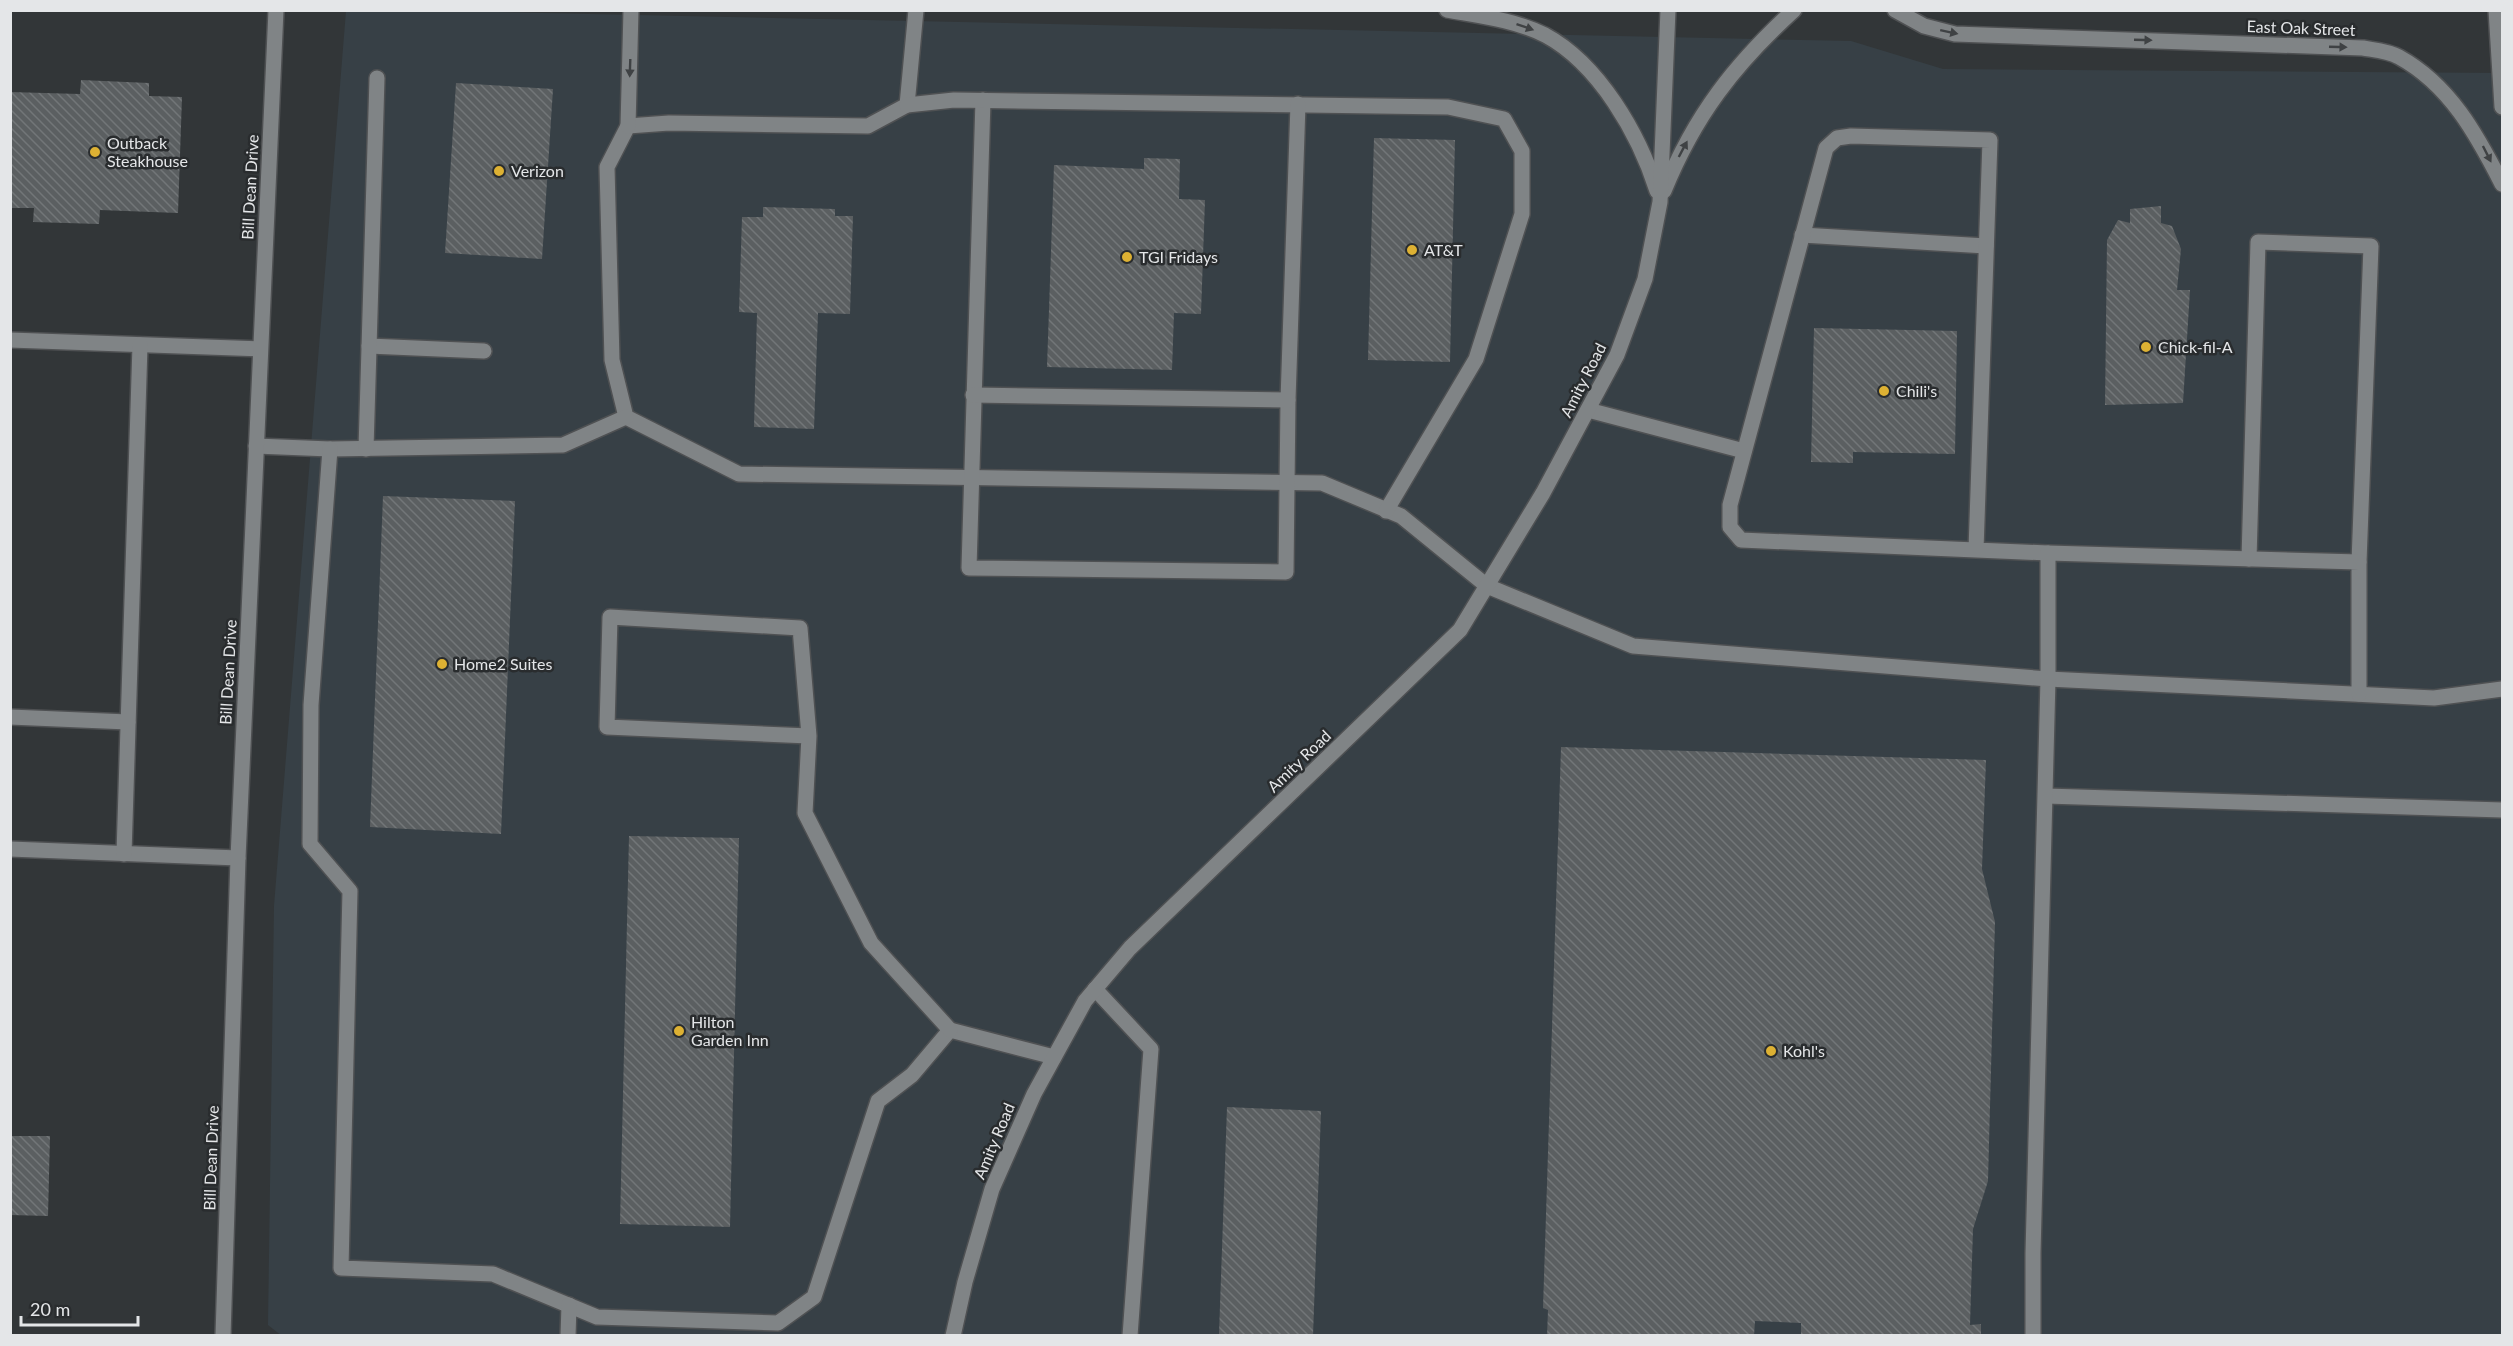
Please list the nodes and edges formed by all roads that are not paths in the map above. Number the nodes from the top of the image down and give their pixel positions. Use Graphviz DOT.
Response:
graph roads {
  1 [pos="276,10"];
  2 [pos="632,10"];
  3 [pos="916,10"];
  4 [pos="1448,10"];
  5 [pos="1668,10"];
  6 [pos="1794,10"];
  7 [pos="1895,10"];
  8 [pos="2496,10"];
  9 [pos="377,78"];
  10 [pos="983,100"];
  11 [pos="1298,104"];
  12 [pos="907,105"];
  13 [pos="2502,107"];
  14 [pos="628,126"];
  15 [pos="2502,184"];
  16 [pos="1660,202"];
  17 [pos="1802,235"];
  18 [pos="1986,246"];
  19 [pos="10,340"];
  20 [pos="140,345"];
  21 [pos="369,346"];
  22 [pos="261,349"];
  23 [pos="484,351"];
  24 [pos="974,395"];
  25 [pos="1288,400"];
  26 [pos="1588,410"];
  27 [pos="626,417"];
  28 [pos="256,446"];
  29 [pos="330,449"];
  30 [pos="366,449"];
  31 [pos="1744,451"];
  32 [pos="970,478"];
  33 [pos="1287,483"];
  34 [pos="1386,511"];
  35 [pos="1976,550"];
  36 [pos="2048,553"];
  37 [pos="2249,558"];
  38 [pos="2359,562"];
  39 [pos="1487,586"];
  40 [pos="2048,679"];
  41 [pos="2502,688"];
  42 [pos="2359,694"];
  43 [pos="10,717"];
  44 [pos="128,722"];
  45 [pos="809,736"];
  46 [pos="2046,796"];
  47 [pos="2502,810"];
  48 [pos="10,849"];
  49 [pos="124,854"];
  50 [pos="238,858"];
  51 [pos="1095,989"];
  52 [pos="950,1030"];
  53 [pos="1054,1057"];
  54 [pos="569,1305"];
  55 [pos="223,1335"];
  56 [pos="568,1335"];
  57 [pos="953,1335"];
  58 [pos="1130,1335"];
  59 [pos="2033,1335"];
  1 -- 22 [label="street, Bill Dean Drive"];
  2 -- 14 [label="street, one-way"];
  3 -- 12 [label="street"];
  4 -- 16 [label="street, one-way"];
  5 -- 16 [label="street, Amity Road"];
  16 -- 6 [label="street, Amity Road, one-way"];
  7 -- 15 [label="street, East Oak Street, one-way"];
  8 -- 13 [label="street"];
  9 -- 21 [label="street"];
  10 -- 11 [label="street"];
  10 -- 12 [label="street"];
  10 -- 24 [label="street"];
  11 -- 25 [label="street"];
  11 -- 34 [label="street"];
  12 -- 14 [label="street"];
  14 -- 27 [label="street"];
  16 -- 26 [label="street, Amity Road"];
  17 -- 18 [label="street"];
  17 -- 18 [label="street"];
  17 -- 31 [label="street"];
  18 -- 35 [label="street"];
  19 -- 20 [label="street"];
  20 -- 22 [label="street"];
  20 -- 44 [label="street"];
  21 -- 23 [label="street"];
  21 -- 30 [label="street"];
  22 -- 28 [label="street, Bill Dean Drive"];
  24 -- 25 [label="street"];
  24 -- 32 [label="street"];
  25 -- 33 [label="street"];
  26 -- 31 [label="street"];
  26 -- 39 [label="street, Amity Road"];
  27 -- 30 [label="street"];
  27 -- 32 [label="street"];
  28 -- 29 [label="street"];
  28 -- 50 [label="street, Bill Dean Drive"];
  29 -- 30 [label="street"];
  29 -- 54 [label="street"];
  31 -- 35 [label="street"];
  32 -- 33 [label="street"];
  32 -- 33 [label="street"];
  33 -- 34 [label="street"];
  34 -- 39 [label="street"];
  35 -- 36 [label="street"];
  36 -- 37 [label="street"];
  36 -- 40 [label="street"];
  37 -- 38 [label="street"];
  37 -- 38 [label="street"];
  38 -- 42 [label="street"];
  39 -- 40 [label="street"];
  39 -- 51 [label="street, Amity Road"];
  40 -- 42 [label="street"];
  40 -- 46 [label="street"];
  41 -- 42 [label="street"];
  43 -- 44 [label="street"];
  44 -- 49 [label="street"];
  45 -- 45 [label="street"];
  45 -- 52 [label="street"];
  46 -- 47 [label="street"];
  46 -- 59 [label="street"];
  48 -- 49 [label="street"];
  49 -- 50 [label="street"];
  50 -- 55 [label="street, Bill Dean Drive"];
  51 -- 53 [label="street, Amity Road"];
  51 -- 58 [label="street"];
  52 -- 53 [label="street"];
  52 -- 54 [label="street"];
  53 -- 57 [label="street, Amity Road"];
  54 -- 56 [label="street"];
}
